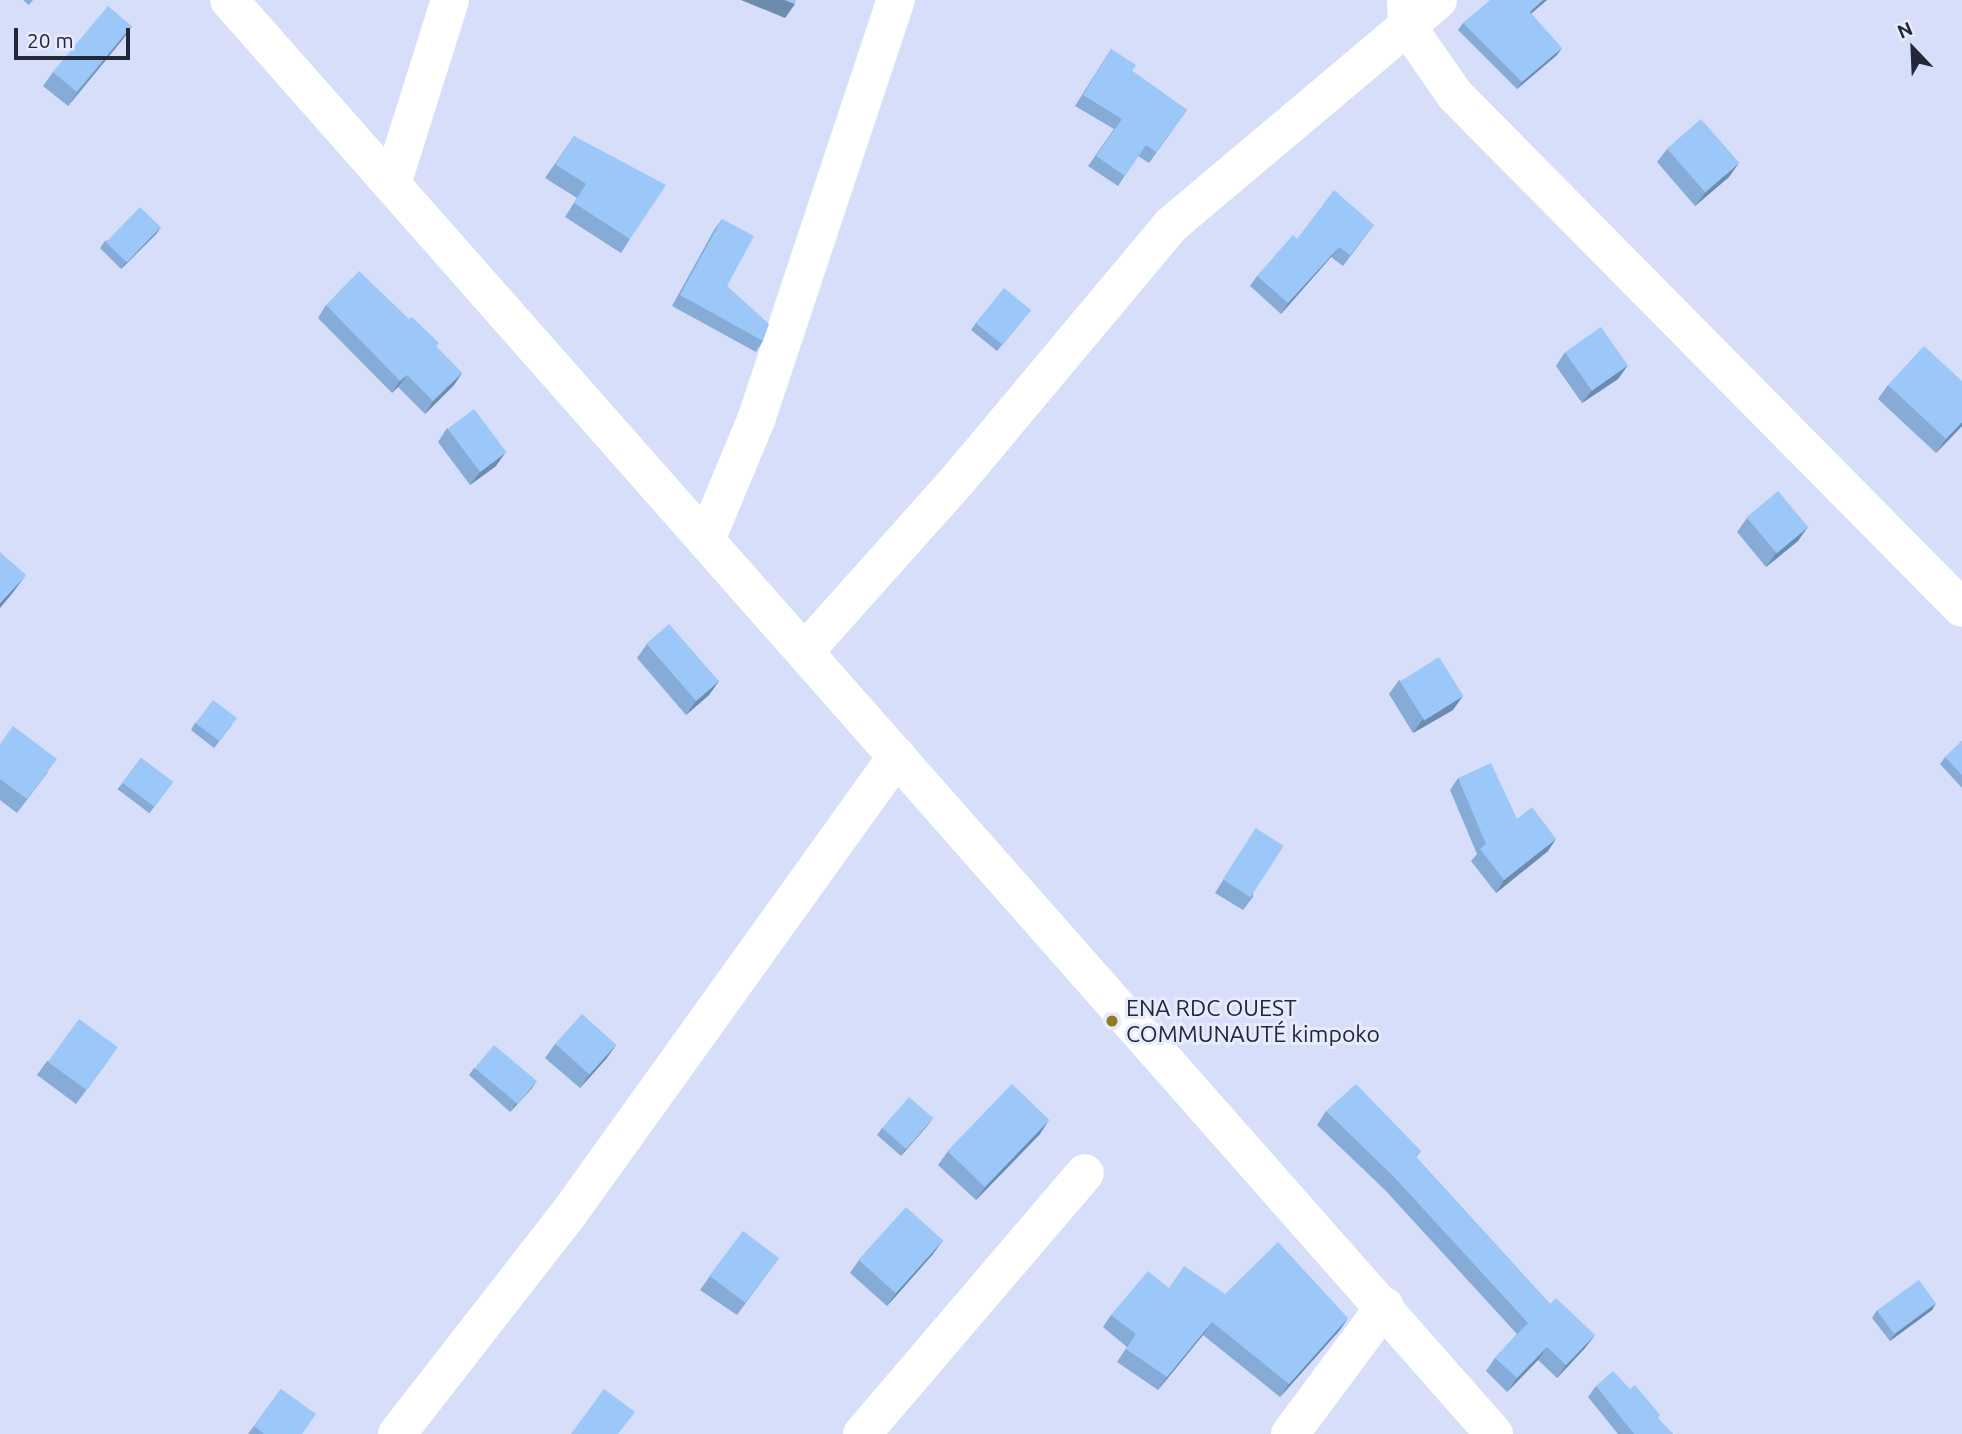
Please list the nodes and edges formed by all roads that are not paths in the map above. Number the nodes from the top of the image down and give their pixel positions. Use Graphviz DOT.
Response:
graph roads {
  1 [pos="450,0"];
  2 [pos="896,0"];
  3 [pos="1438,0"];
  4 [pos="236,4"];
  5 [pos="1406,13"];
  6 [pos="392,184"];
  7 [pos="706,540"];
  8 [pos="1962,608"];
  9 [pos="805,651"];
  10 [pos="897,755"];
  11 [pos="1085,1173"];
  12 [pos="1385,1306"];
  13 [pos="397,1434"];
  14 [pos="862,1434"];
  15 [pos="1290,1434"];
  16 [pos="1494,1434"];
  1 -- 6 [label="street"];
  2 -- 7 [label="street"];
  3 -- 5 [label="street"];
  4 -- 6 [label="street"];
  5 -- 8 [label="street"];
  5 -- 9 [label="street"];
  6 -- 7 [label="street"];
  7 -- 9 [label="street"];
  9 -- 10 [label="street"];
  10 -- 12 [label="street"];
  10 -- 13 [label="street"];
  11 -- 14 [label="street"];
  12 -- 15 [label="street"];
  12 -- 16 [label="street"];
}
